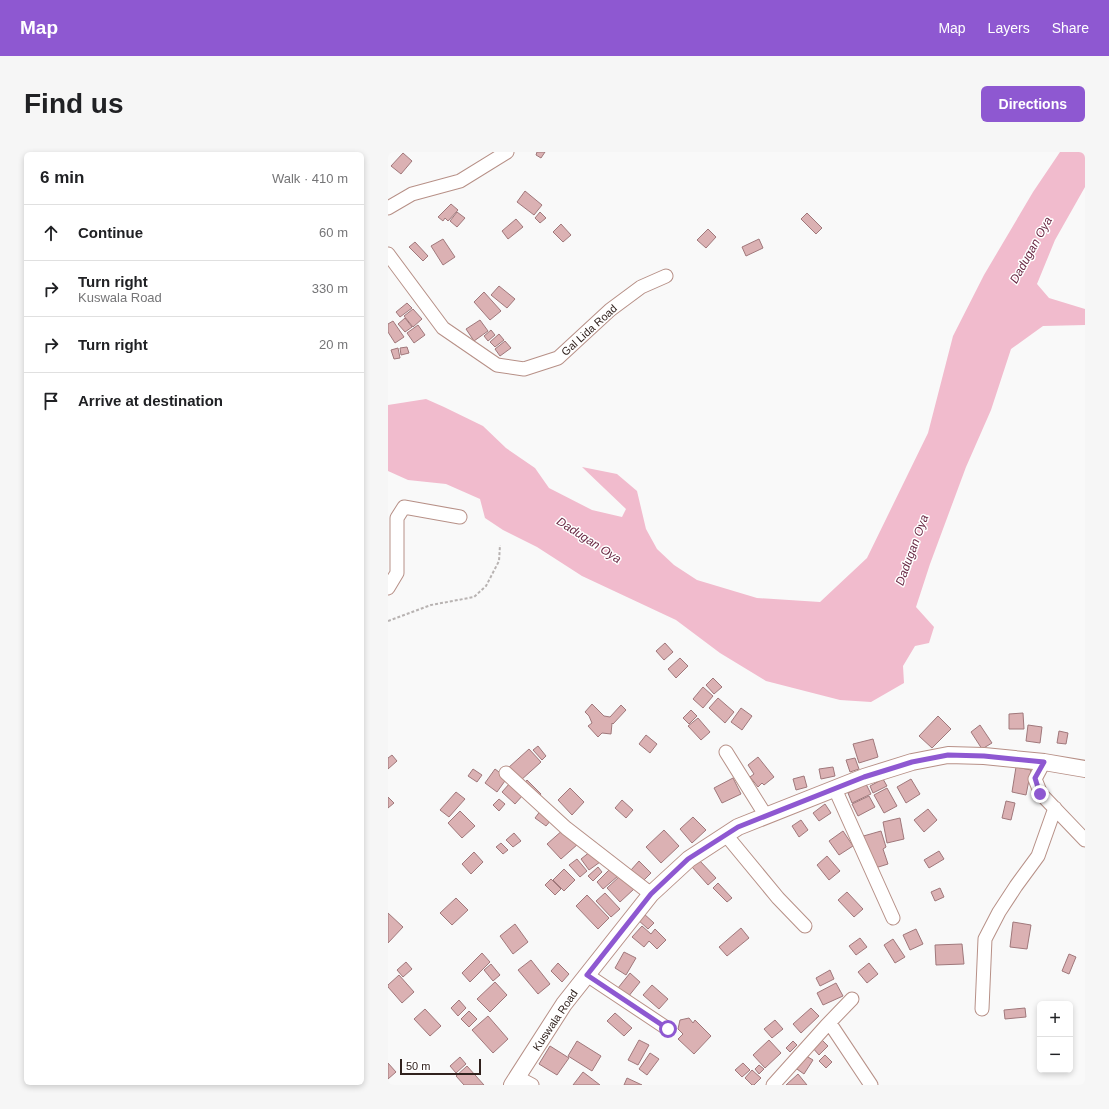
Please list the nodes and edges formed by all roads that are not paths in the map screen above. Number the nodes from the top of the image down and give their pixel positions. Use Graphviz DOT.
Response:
graph roads {
  1 [pos="507,152"];
  2 [pos="388,208"];
  3 [pos="388,254"];
  4 [pos="666,276"];
  5 [pos="460,517"];
  6 [pos="388,588"];
  7 [pos="726,752"];
  8 [pos="1044,762"];
  9 [pos="1085,769"];
  10 [pos="506,773"];
  11 [pos="835,789"];
  12 [pos="1055,808"];
  13 [pos="766,816"];
  14 [pos="726,835"];
  15 [pos="1085,840"];
  16 [pos="651,894"];
  17 [pos="893,918"];
  18 [pos="805,926"];
  19 [pos="587,975"];
  20 [pos="852,999"];
  21 [pos="982,1009"];
  22 [pos="826,1026"];
  23 [pos="668,1029"];
  24 [pos="515,1081"];
  25 [pos="532,1085"];
  26 [pos="773,1085"];
  27 [pos="871,1085"];
  1 -- 2 [label="street"];
  3 -- 4 [label="street, Gal Lida Road"];
  5 -- 6 [label="street"];
  7 -- 13 [label="street"];
  8 -- 9 [label="street, Kuswala Road"];
  8 -- 11 [label="street, Kuswala Road"];
  8 -- 12 [label="street"];
  10 -- 16 [label="street"];
  11 -- 13 [label="street, Kuswala Road"];
  11 -- 17 [label="street"];
  12 -- 15 [label="street"];
  12 -- 21 [label="street"];
  13 -- 14 [label="street, Kuswala Road"];
  14 -- 16 [label="street, Kuswala Road"];
  14 -- 18 [label="street"];
  16 -- 19 [label="street, Kuswala Road"];
  19 -- 23 [label="street"];
  19 -- 24 [label="street, Kuswala Road"];
  20 -- 22 [label="street"];
  22 -- 26 [label="street"];
  22 -- 27 [label="street"];
  24 -- 25 [label="street"];
}
